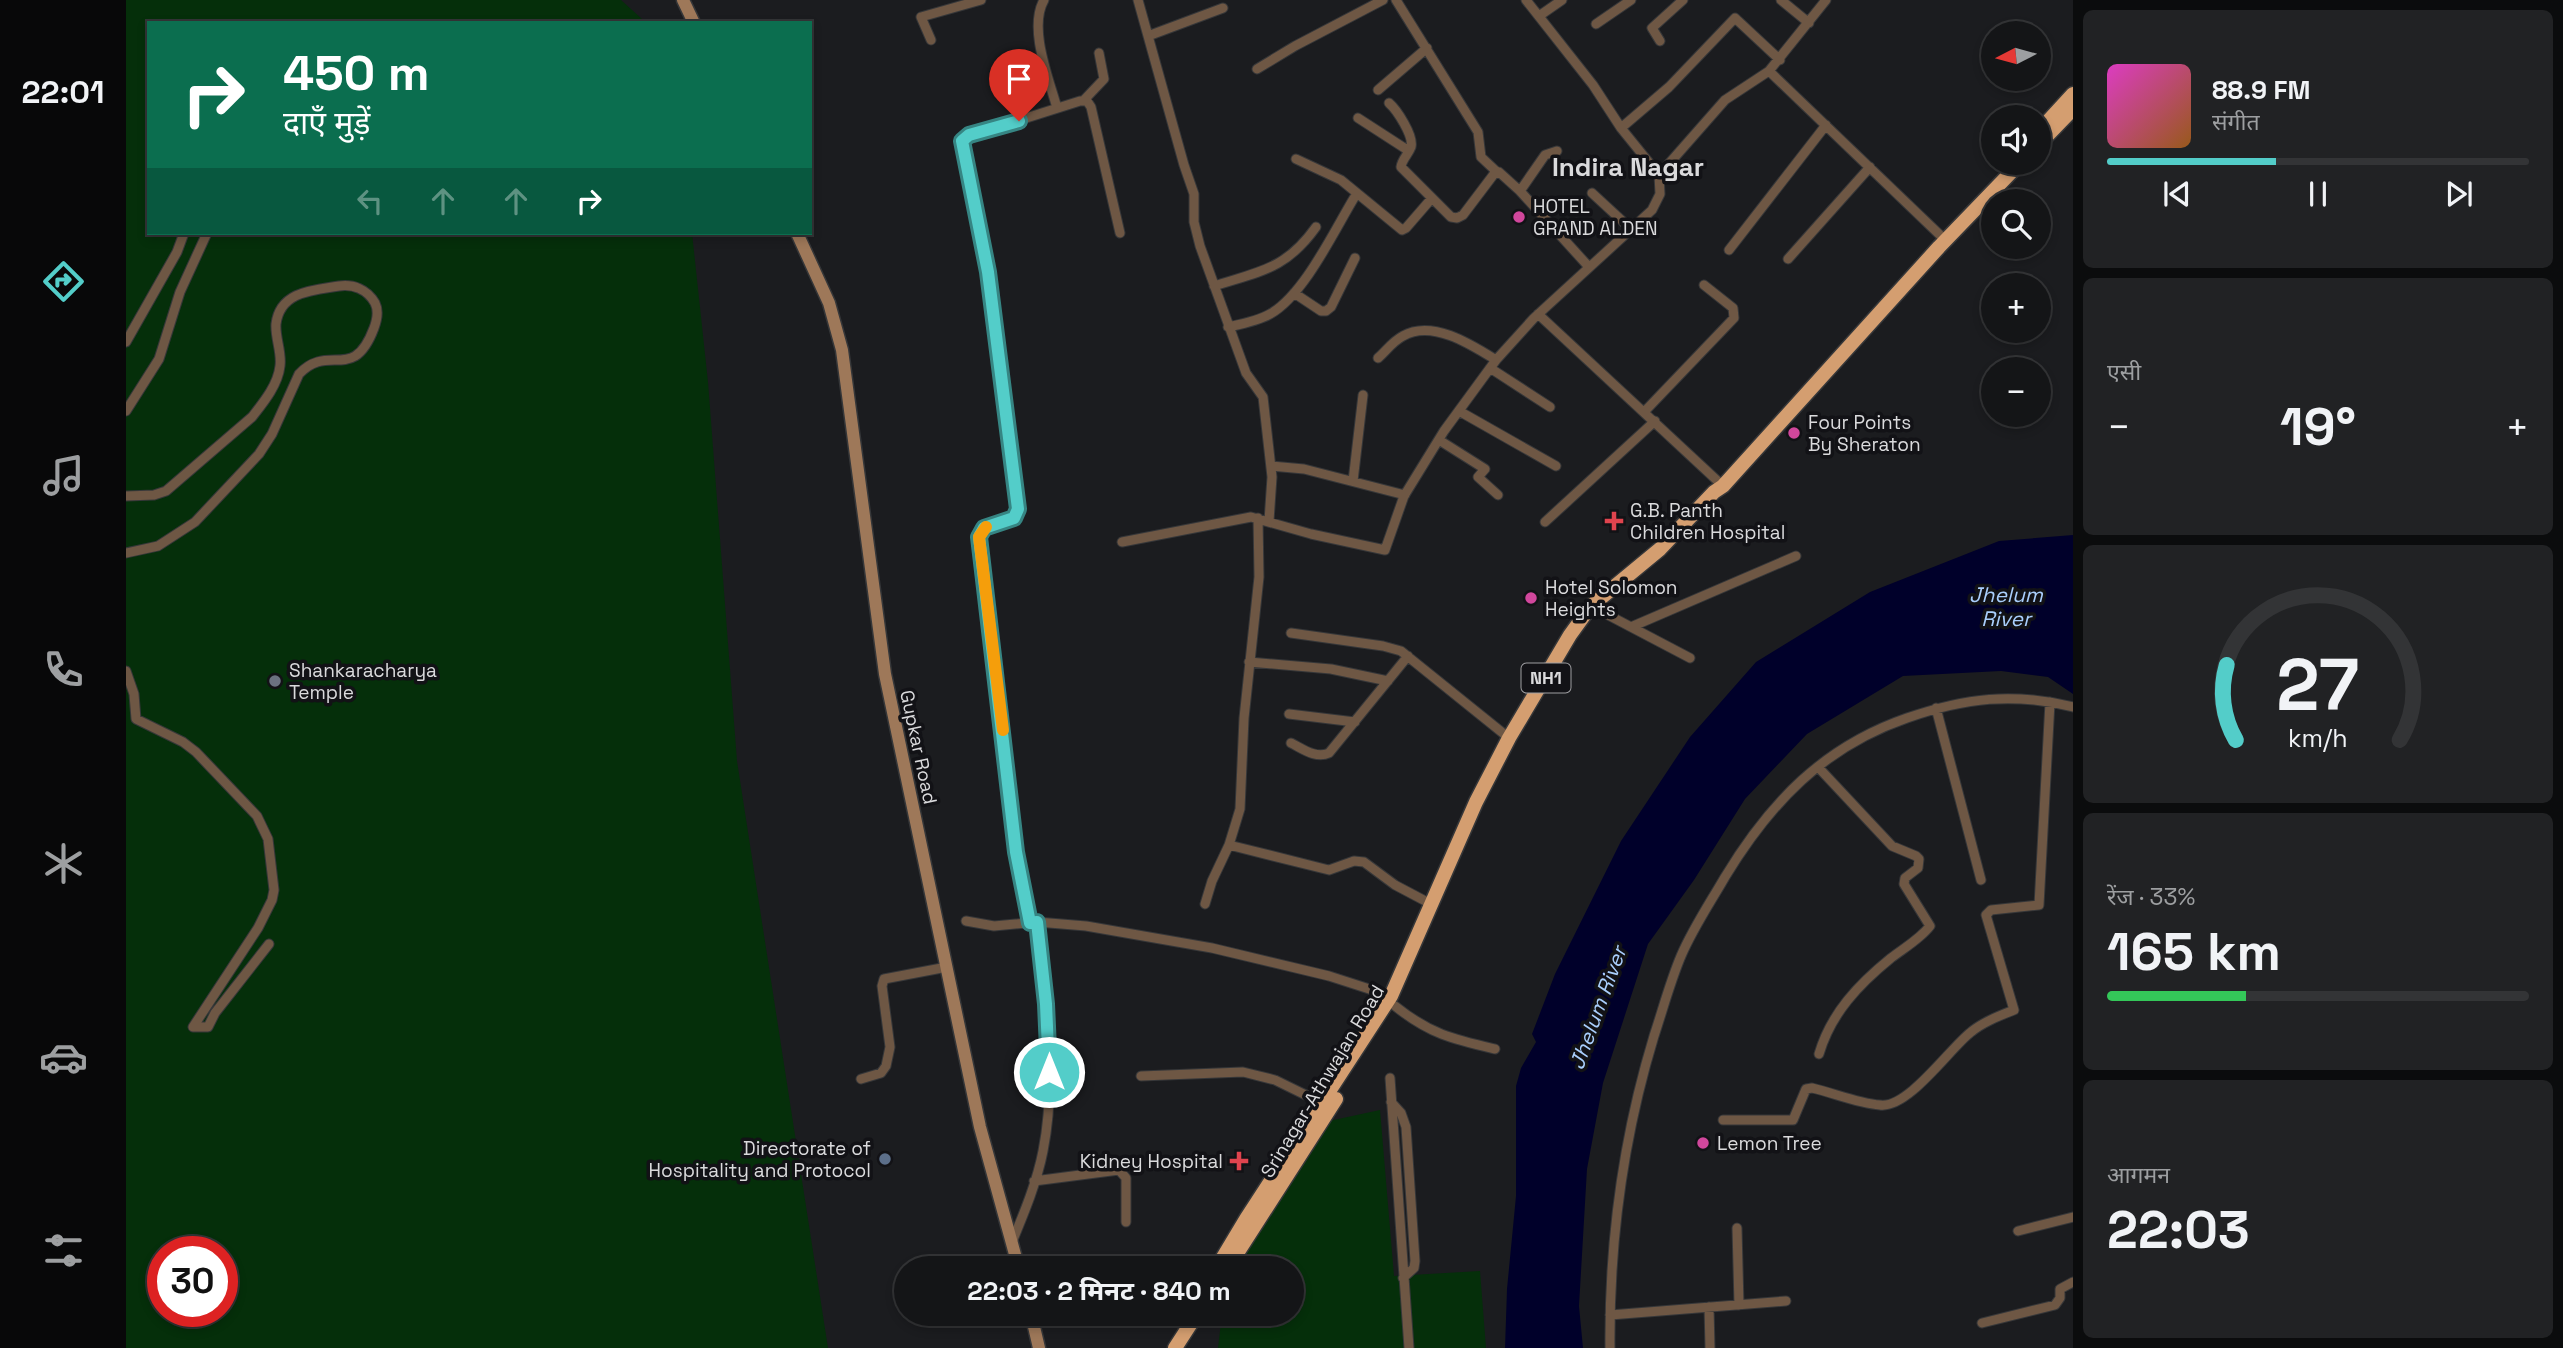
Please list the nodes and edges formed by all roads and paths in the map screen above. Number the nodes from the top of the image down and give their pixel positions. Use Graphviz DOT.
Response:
graph roads {
  1 [pos="682,0"];
  2 [pos="981,0"];
  3 [pos="1044,0"];
  4 [pos="1138,0"];
  5 [pos="1383,0"];
  6 [pos="1396,0"];
  7 [pos="1527,0"];
  8 [pos="1563,0"];
  9 [pos="1631,0"];
  10 [pos="1683,0"];
  11 [pos="1781,0"];
  12 [pos="1826,0"];
  13 [pos="1223,8"];
  14 [pos="1539,16"];
  15 [pos="693,21"];
  16 [pos="1809,23"];
  17 [pos="1596,24"];
  18 [pos="1148,36"];
  19 [pos="931,40"];
  20 [pos="1660,41"];
  21 [pos="1427,48"];
  22 [pos="1099,53"];
  23 [pos="1780,60"];
  24 [pos="1258,69"];
  25 [pos="1769,71"];
  26 [pos="1378,90"];
  27 [pos="2073,94"];
  28 [pos="1084,100"];
  29 [pos="1389,103"];
  30 [pos="1057,108"];
  31 [pos="2073,109"];
  32 [pos="1358,118"];
  33 [pos="2051,118"];
  34 [pos="1826,125"];
  35 [pos="1621,128"];
  36 [pos="2051,132"];
  37 [pos="1557,150"];
  38 [pos="1409,151"];
  39 [pos="1296,159"];
  40 [pos="1870,167"];
  41 [pos="1497,172"];
  42 [pos="1659,175"];
  43 [pos="1998,175"];
  44 [pos="2008,175"];
  45 [pos="1520,191"];
  46 [pos="1592,193"];
  47 [pos="1354,198"];
  48 [pos="1432,198"];
  49 [pos="1316,227"];
  50 [pos="1631,229"];
  51 [pos="1120,233"];
  52 [pos="183,235"];
  53 [pos="206,235"];
  54 [pos="798,235"];
  55 [pos="1941,236"];
  56 [pos="1729,250"];
  57 [pos="1355,258"];
  58 [pos="1788,259"];
  59 [pos="1589,267"];
  60 [pos="1704,285"];
  61 [pos="1214,286"];
  62 [pos="1294,293"];
  63 [pos="1538,314"];
  64 [pos="1228,327"];
  65 [pos="126,342"];
  66 [pos="1378,358"];
  67 [pos="1493,364"];
  68 [pos="1363,395"];
  69 [pos="1550,407"];
  70 [pos="126,411"];
  71 [pos="1458,411"];
  72 [pos="1645,411"];
  73 [pos="1655,421"];
  74 [pos="1438,440"];
  75 [pos="1271,466"];
  76 [pos="1556,466"];
  77 [pos="1353,481"];
  78 [pos="1719,487"];
  79 [pos="1405,495"];
  80 [pos="1498,495"];
  81 [pos="126,496"];
  82 [pos="1258,518"];
  83 [pos="1269,521"];
  84 [pos="1545,522"];
  85 [pos="1122,542"];
  86 [pos="126,552"];
  87 [pos="1796,556"];
  88 [pos="1591,606"];
  89 [pos="1631,627"];
  90 [pos="1291,633"];
  91 [pos="1408,656"];
  92 [pos="1690,658"];
  93 [pos="1250,662"];
  94 [pos="126,671"];
  95 [pos="1388,681"];
  96 [pos="2050,702"];
  97 [pos="2073,706"];
  98 [pos="1936,708"];
  99 [pos="1289,714"];
  100 [pos="1355,722"];
  101 [pos="1508,738"];
  102 [pos="1291,743"];
  103 [pos="1818,767"];
  104 [pos="1229,845"];
  105 [pos="1981,880"];
  106 [pos="1205,904"];
  107 [pos="1432,904"];
  108 [pos="966,921"];
  109 [pos="1033,922"];
  110 [pos="269,944"];
  111 [pos="947,967"];
  112 [pos="1393,1001"];
  113 [pos="1495,1049"];
  114 [pos="1819,1054"];
  115 [pos="1141,1076"];
  116 [pos="1390,1078"];
  117 [pos="861,1079"];
  118 [pos="1322,1103"];
  119 [pos="1723,1120"];
  120 [pos="1034,1181"];
  121 [pos="2073,1217"];
  122 [pos="1126,1222"];
  123 [pos="1737,1228"];
  124 [pos="2018,1231"];
  125 [pos="1012,1242"];
  126 [pos="1016,1256"];
  127 [pos="1223,1256"];
  128 [pos="1235,1256"];
  129 [pos="2073,1282"];
  130 [pos="1786,1301"];
  131 [pos="1739,1305"];
  132 [pos="1709,1307"];
  133 [pos="1610,1315"];
  134 [pos="1982,1323"];
  135 [pos="1034,1326"];
  136 [pos="1184,1326"];
  137 [pos="1171,1347"];
  138 [pos="1039,1348"];
  139 [pos="1409,1348"];
  140 [pos="1610,1348"];
  141 [pos="1710,1348"];
  1 -- 15 [label="main road"];
  2 -- 19 [label="street"];
  3 -- 30 [label="street"];
  4 -- 18 [label="street"];
  5 -- 24 [label="street"];
  6 -- 21 [label="street"];
  7 -- 14 [label="street"];
  8 -- 14 [label="street"];
  9 -- 17 [label="street"];
  10 -- 20 [label="street"];
  11 -- 16 [label="street"];
  12 -- 16 [label="street"];
  13 -- 18 [label="street"];
  14 -- 35 [label="street"];
  16 -- 23 [label="street"];
  18 -- 61 [label="street"];
  21 -- 26 [label="street"];
  21 -- 41 [label="street"];
  22 -- 28 [label="street"];
  23 -- 25 [label="street"];
  23 -- 35 [label="street"];
  25 -- 34 [label="street"];
  25 -- 42 [label="street"];
  27 -- 33 [label="highway"];
  28 -- 30 [label="street"];
  28 -- 51 [label="street"];
  29 -- 38 [label="street"];
  30 -- 109 [label="street"];
  31 -- 36 [label="highway"];
  32 -- 38 [label="street"];
  34 -- 40 [label="street"];
  34 -- 56 [label="street"];
  35 -- 42 [label="street"];
  37 -- 45 [label="street"];
  38 -- 48 [label="street"];
  39 -- 48 [label="street"];
  40 -- 55 [label="street"];
  40 -- 58 [label="street"];
  41 -- 45 [label="street"];
  41 -- 48 [label="street"];
  42 -- 50 [label="street"];
  43 -- 55 [label="highway, NH1"];
  44 -- 78 [label="highway, NH1"];
  45 -- 59 [label="street"];
  46 -- 50 [label="street"];
  47 -- 62 [label="street"];
  49 -- 61 [label="street"];
  50 -- 59 [label="street"];
  52 -- 65 [label="street"];
  53 -- 70 [label="street"];
  54 -- 111 [label="main road, Gupkar Road"];
  55 -- 78 [label="highway, NH1"];
  57 -- 62 [label="street"];
  59 -- 63 [label="street"];
  60 -- 72 [label="street"];
  61 -- 64 [label="street"];
  62 -- 64 [label="street"];
  63 -- 67 [label="street"];
  63 -- 72 [label="street"];
  64 -- 75 [label="street"];
  66 -- 67 [label="street"];
  67 -- 69 [label="street"];
  67 -- 71 [label="street"];
  68 -- 77 [label="street"];
  71 -- 74 [label="street"];
  71 -- 76 [label="street"];
  72 -- 73 [label="street"];
  73 -- 78 [label="street"];
  73 -- 84 [label="street"];
  74 -- 79 [label="street"];
  74 -- 80 [label="street"];
  75 -- 77 [label="street"];
  75 -- 83 [label="street"];
  77 -- 79 [label="street"];
  78 -- 88 [label="highway, Srinagar-Athwajan Road / NH1"];
  79 -- 83 [label="street"];
  81 -- 86 [label="street"];
  82 -- 83 [label="street"];
  82 -- 85 [label="street"];
  82 -- 93 [label="street"];
  87 -- 89 [label="street"];
  88 -- 89 [label="street"];
  88 -- 101 [label="highway, Srinagar-Athwajan Road / NH1"];
  89 -- 92 [label="street"];
  90 -- 91 [label="street"];
  91 -- 95 [label="street"];
  91 -- 101 [label="street"];
  93 -- 95 [label="street"];
  93 -- 104 [label="street"];
  94 -- 110 [label="street"];
  95 -- 100 [label="street"];
  96 -- 97 [label="street"];
  96 -- 98 [label="street"];
  96 -- 119 [label="street"];
  98 -- 103 [label="street"];
  98 -- 105 [label="street"];
  99 -- 100 [label="street"];
  100 -- 102 [label="street"];
  101 -- 107 [label="highway, Srinagar-Athwajan Road / NH1"];
  103 -- 114 [label="street"];
  103 -- 133 [label="street"];
  104 -- 106 [label="street"];
  104 -- 107 [label="street"];
  107 -- 112 [label="highway, Srinagar-Athwajan Road / NH1"];
  108 -- 109 [label="street"];
  109 -- 112 [label="street"];
  109 -- 120 [label="street"];
  111 -- 117 [label="street"];
  111 -- 125 [label="main road, Gupkar Road"];
  112 -- 113 [label="street"];
  112 -- 118 [label="highway, Srinagar-Athwajan Road / NH1"];
  112 -- 128 [label="highway, Srinagar-Athwajan Road / NH1"];
  115 -- 118 [label="street"];
  116 -- 139 [label="street"];
  118 -- 127 [label="highway, Srinagar-Athwajan Road / NH1"];
  120 -- 122 [label="street"];
  120 -- 125 [label="street"];
  121 -- 124 [label="street"];
  123 -- 131 [label="street"];
  125 -- 126 [label="main road, Gupkar Road"];
  129 -- 134 [label="street"];
  130 -- 131 [label="street"];
  131 -- 132 [label="street"];
  132 -- 133 [label="street"];
  132 -- 141 [label="street"];
  133 -- 140 [label="street"];
  135 -- 138 [label="main road"];
  136 -- 137 [label="highway"];
}
